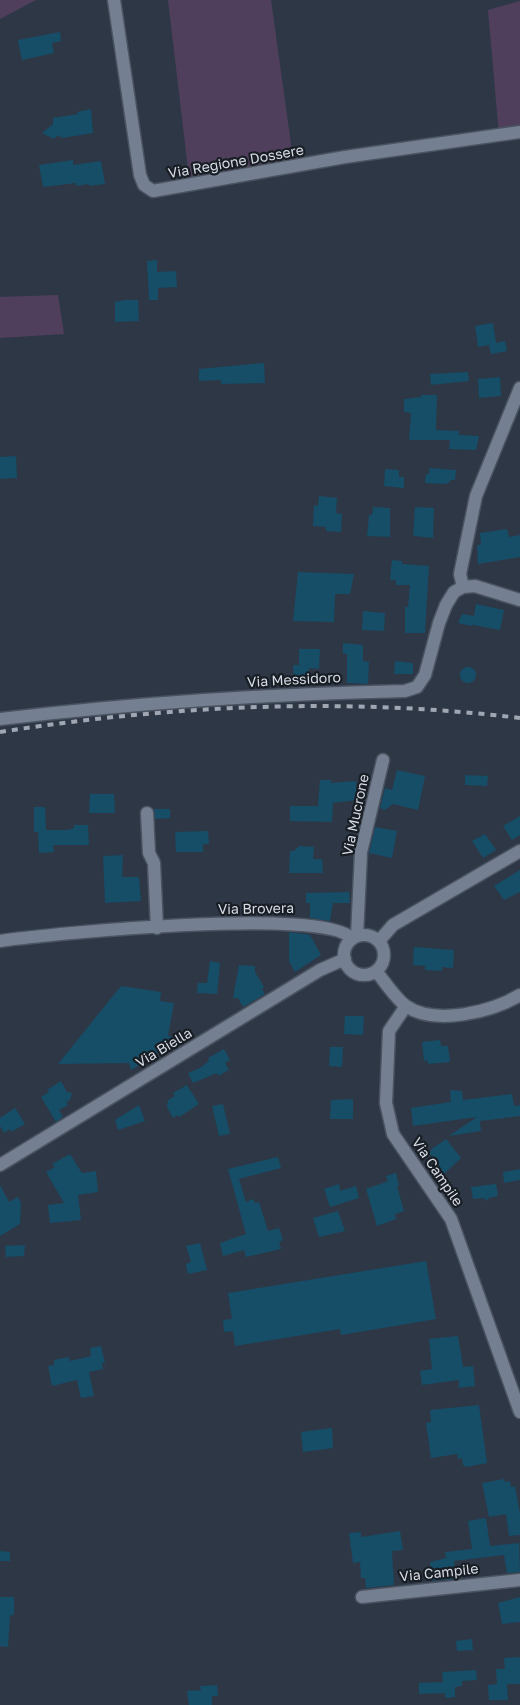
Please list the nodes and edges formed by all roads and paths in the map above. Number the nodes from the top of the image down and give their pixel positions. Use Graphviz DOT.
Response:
graph roads {
  1 [pos="114,0"];
  2 [pos="520,132"];
  3 [pos="520,388"];
  4 [pos="463,587"];
  5 [pos="520,600"];
  6 [pos="0,718"];
  7 [pos="383,760"];
  8 [pos="147,813"];
  9 [pos="520,851"];
  10 [pos="156,928"];
  11 [pos="355,937"];
  12 [pos="0,941"];
  13 [pos="379,941"];
  14 [pos="345,959"];
  15 [pos="376,970"];
  16 [pos="520,995"];
  17 [pos="406,1006"];
  18 [pos="0,1165"];
  19 [pos="520,1412"];
  20 [pos="520,1580"];
  21 [pos="362,1596"];
  1 -- 2 [label="street, Via Regione Dossere"];
  3 -- 4 [label="street"];
  4 -- 5 [label="street"];
  4 -- 6 [label="street, Via Messidoro"];
  7 -- 11 [label="street, Via Mucrone"];
  8 -- 10 [label="street"];
  9 -- 13 [label="street"];
  10 -- 11 [label="street, Via Brovera"];
  10 -- 12 [label="street, Via Brovera"];
  11 -- 13 [label="street"];
  11 -- 14 [label="street"];
  13 -- 15 [label="street"];
  14 -- 15 [label="street"];
  14 -- 18 [label="street, Via Biella"];
  15 -- 17 [label="street"];
  16 -- 17 [label="street"];
  17 -- 19 [label="street, Via Campile"];
  20 -- 21 [label="street, Via Campile"];
}
